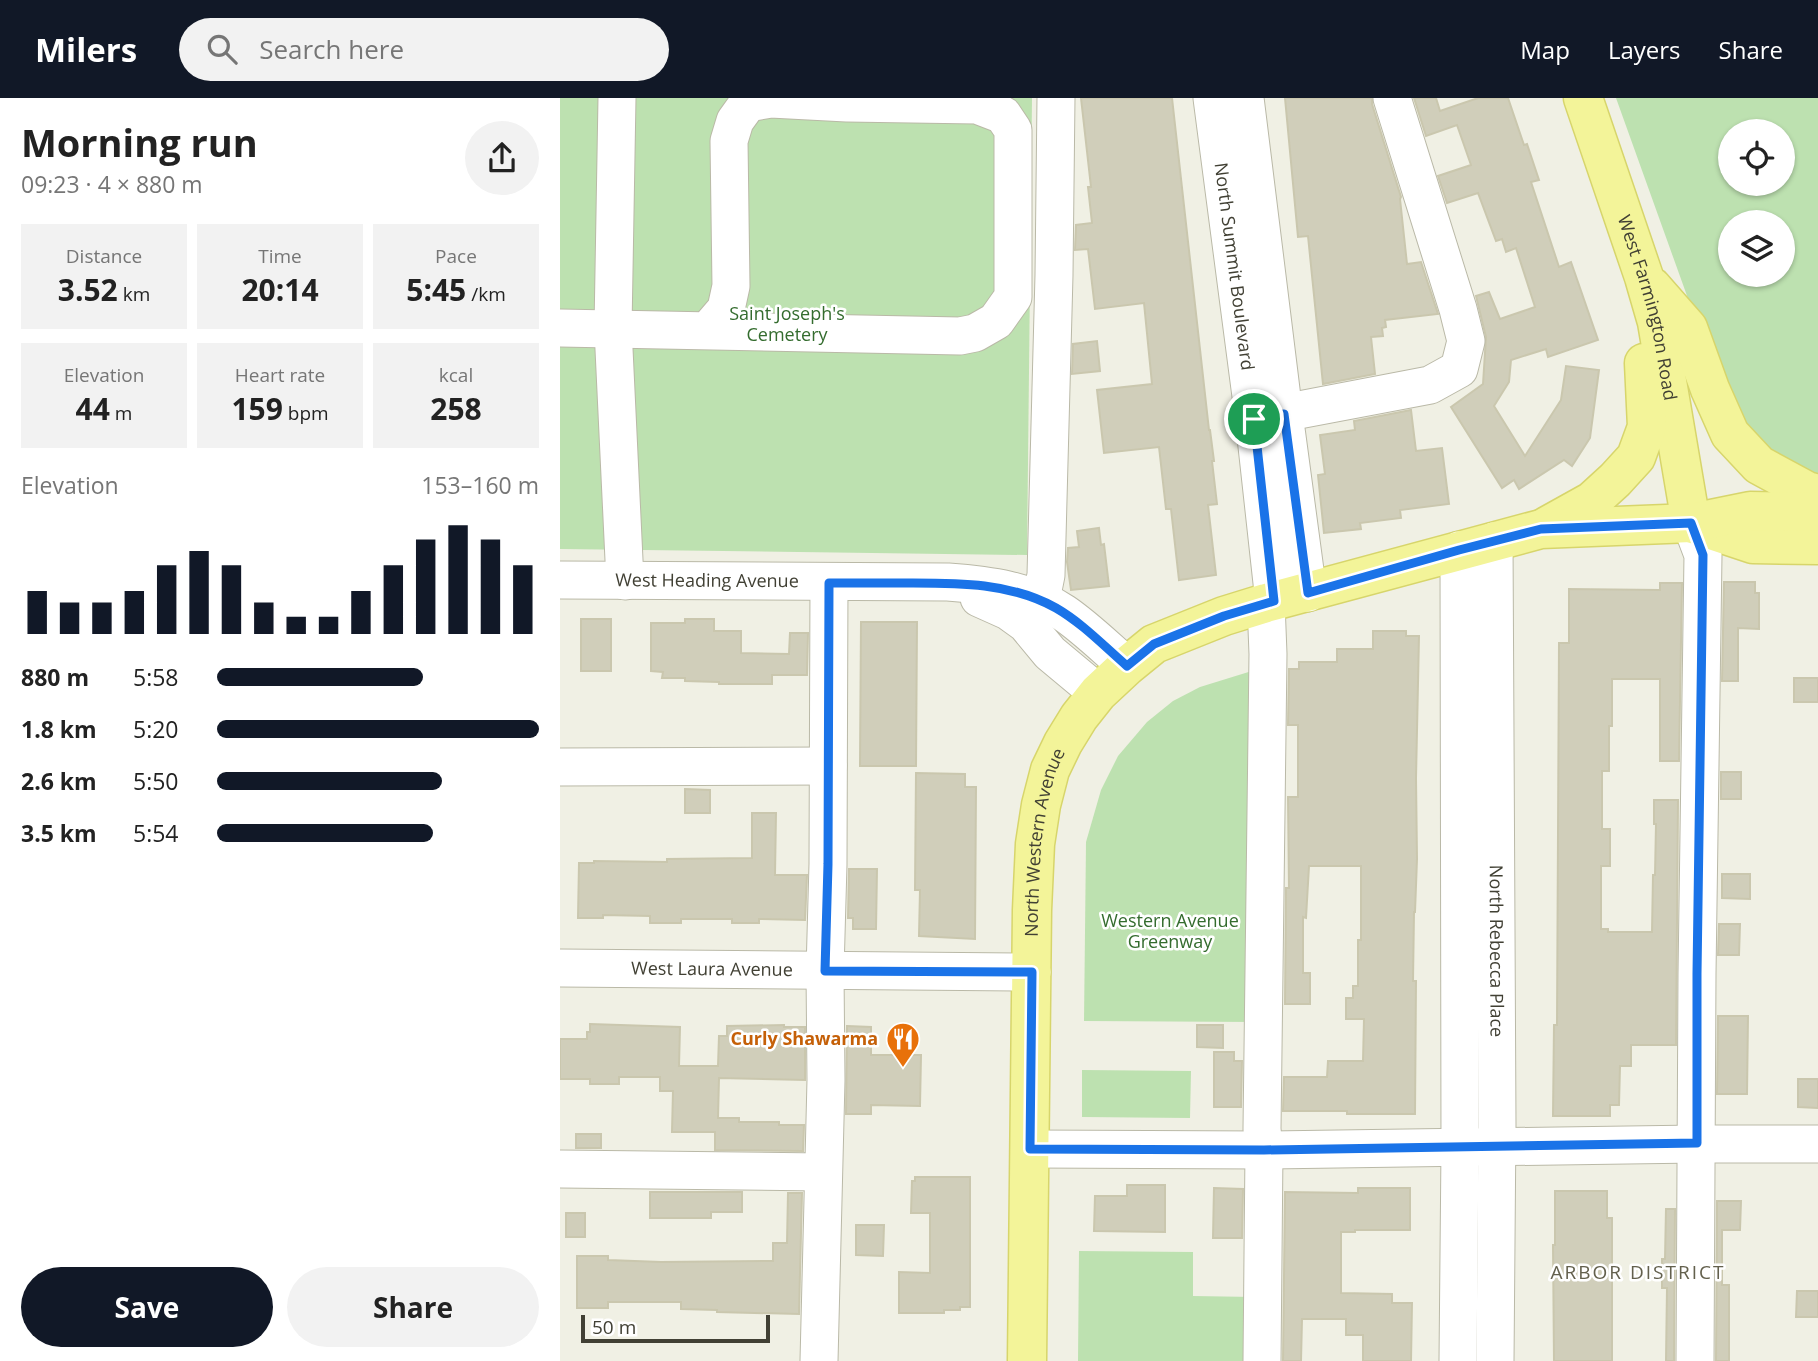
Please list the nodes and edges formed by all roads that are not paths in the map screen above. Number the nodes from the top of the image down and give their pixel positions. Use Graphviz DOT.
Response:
graph roads {
  1 [pos="617,98"];
  2 [pos="1056,98"];
  3 [pos="1212,98"];
  4 [pos="1245,98"];
  5 [pos="1392,98"];
  6 [pos="1583,98"];
  7 [pos="1644,277"];
  8 [pos="560,328"];
  9 [pos="612,328"];
  10 [pos="708,330"];
  11 [pos="1269,416"];
  12 [pos="1818,494"];
  13 [pos="1818,512"];
  14 [pos="1691,523"];
  15 [pos="1541,529"];
  16 [pos="1818,545"];
  17 [pos="1476,546"];
  18 [pos="560,580"];
  19 [pos="625,581"];
  20 [pos="829,583"];
  21 [pos="896,583"];
  22 [pos="1283,599"];
  23 [pos="1038,600"];
  24 [pos="1113,679"];
  25 [pos="828,766"];
  26 [pos="560,767"];
  27 [pos="560,968"];
  28 [pos="825,971"];
  29 [pos="1032,972"];
  30 [pos="1697,1143"];
  31 [pos="1818,1144"];
  32 [pos="1461,1148"];
  33 [pos="1497,1148"];
  34 [pos="1030,1149"];
  35 [pos="1264,1150"];
  36 [pos="560,1169"];
  37 [pos="824,1172"];
  38 [pos="819,1361"];
  39 [pos="1027,1361"];
  40 [pos="1262,1361"];
  41 [pos="1458,1361"];
  42 [pos="1495,1361"];
  43 [pos="1695,1361"];
  1 -- 9 [label="street"];
  2 -- 23 [label="street"];
  3 -- 11 [label="street, North Summit Boulevard"];
  4 -- 11 [label="street, North Summit Boulevard"];
  5 -- 11 [label="street"];
  6 -- 7 [label="main road, West Farmington Road"];
  7 -- 12 [label="main road"];
  7 -- 14 [label="main road, West Farmington Road"];
  7 -- 15 [label="main road"];
  8 -- 9 [label="street"];
  9 -- 10 [label="street"];
  9 -- 19 [label="street"];
  10 -- 10 [label="street"];
  11 -- 22 [label="street, North Summit Boulevard"];
  13 -- 14 [label="main road"];
  14 -- 15 [label="main road"];
  14 -- 16 [label="main road"];
  14 -- 30 [label="street"];
  15 -- 17 [label="main road, North Western Avenue"];
  17 -- 22 [label="main road, North Western Avenue"];
  17 -- 32 [label="street, North Rebecca Place"];
  17 -- 33 [label="street, North Rebecca Place"];
  18 -- 19 [label="street, West Heading Avenue"];
  19 -- 20 [label="street, West Heading Avenue"];
  20 -- 21 [label="street, West Heading Avenue"];
  20 -- 25 [label="street"];
  21 -- 23 [label="street, West Heading Avenue"];
  21 -- 24 [label="street, West Heading Avenue"];
  22 -- 24 [label="main road, North Western Avenue"];
  22 -- 35 [label="street, North Summit Boulevard"];
  23 -- 24 [label="street, West Heading Avenue"];
  24 -- 29 [label="main road, North Western Avenue"];
  25 -- 26 [label="street"];
  25 -- 28 [label="street"];
  27 -- 28 [label="street, West Laura Avenue"];
  28 -- 29 [label="street, West Laura Avenue"];
  28 -- 37 [label="street"];
  29 -- 34 [label="main road, North Western Avenue"];
  30 -- 31 [label="street"];
  30 -- 33 [label="street"];
  30 -- 43 [label="street"];
  32 -- 33 [label="street"];
  32 -- 35 [label="street"];
  32 -- 41 [label="street, North Rebecca Place"];
  33 -- 42 [label="street, North Rebecca Place"];
  34 -- 35 [label="street"];
  34 -- 39 [label="main road, North Western Avenue"];
  35 -- 40 [label="street, North Summit Boulevard"];
  36 -- 37 [label="street"];
  37 -- 38 [label="street"];
}
